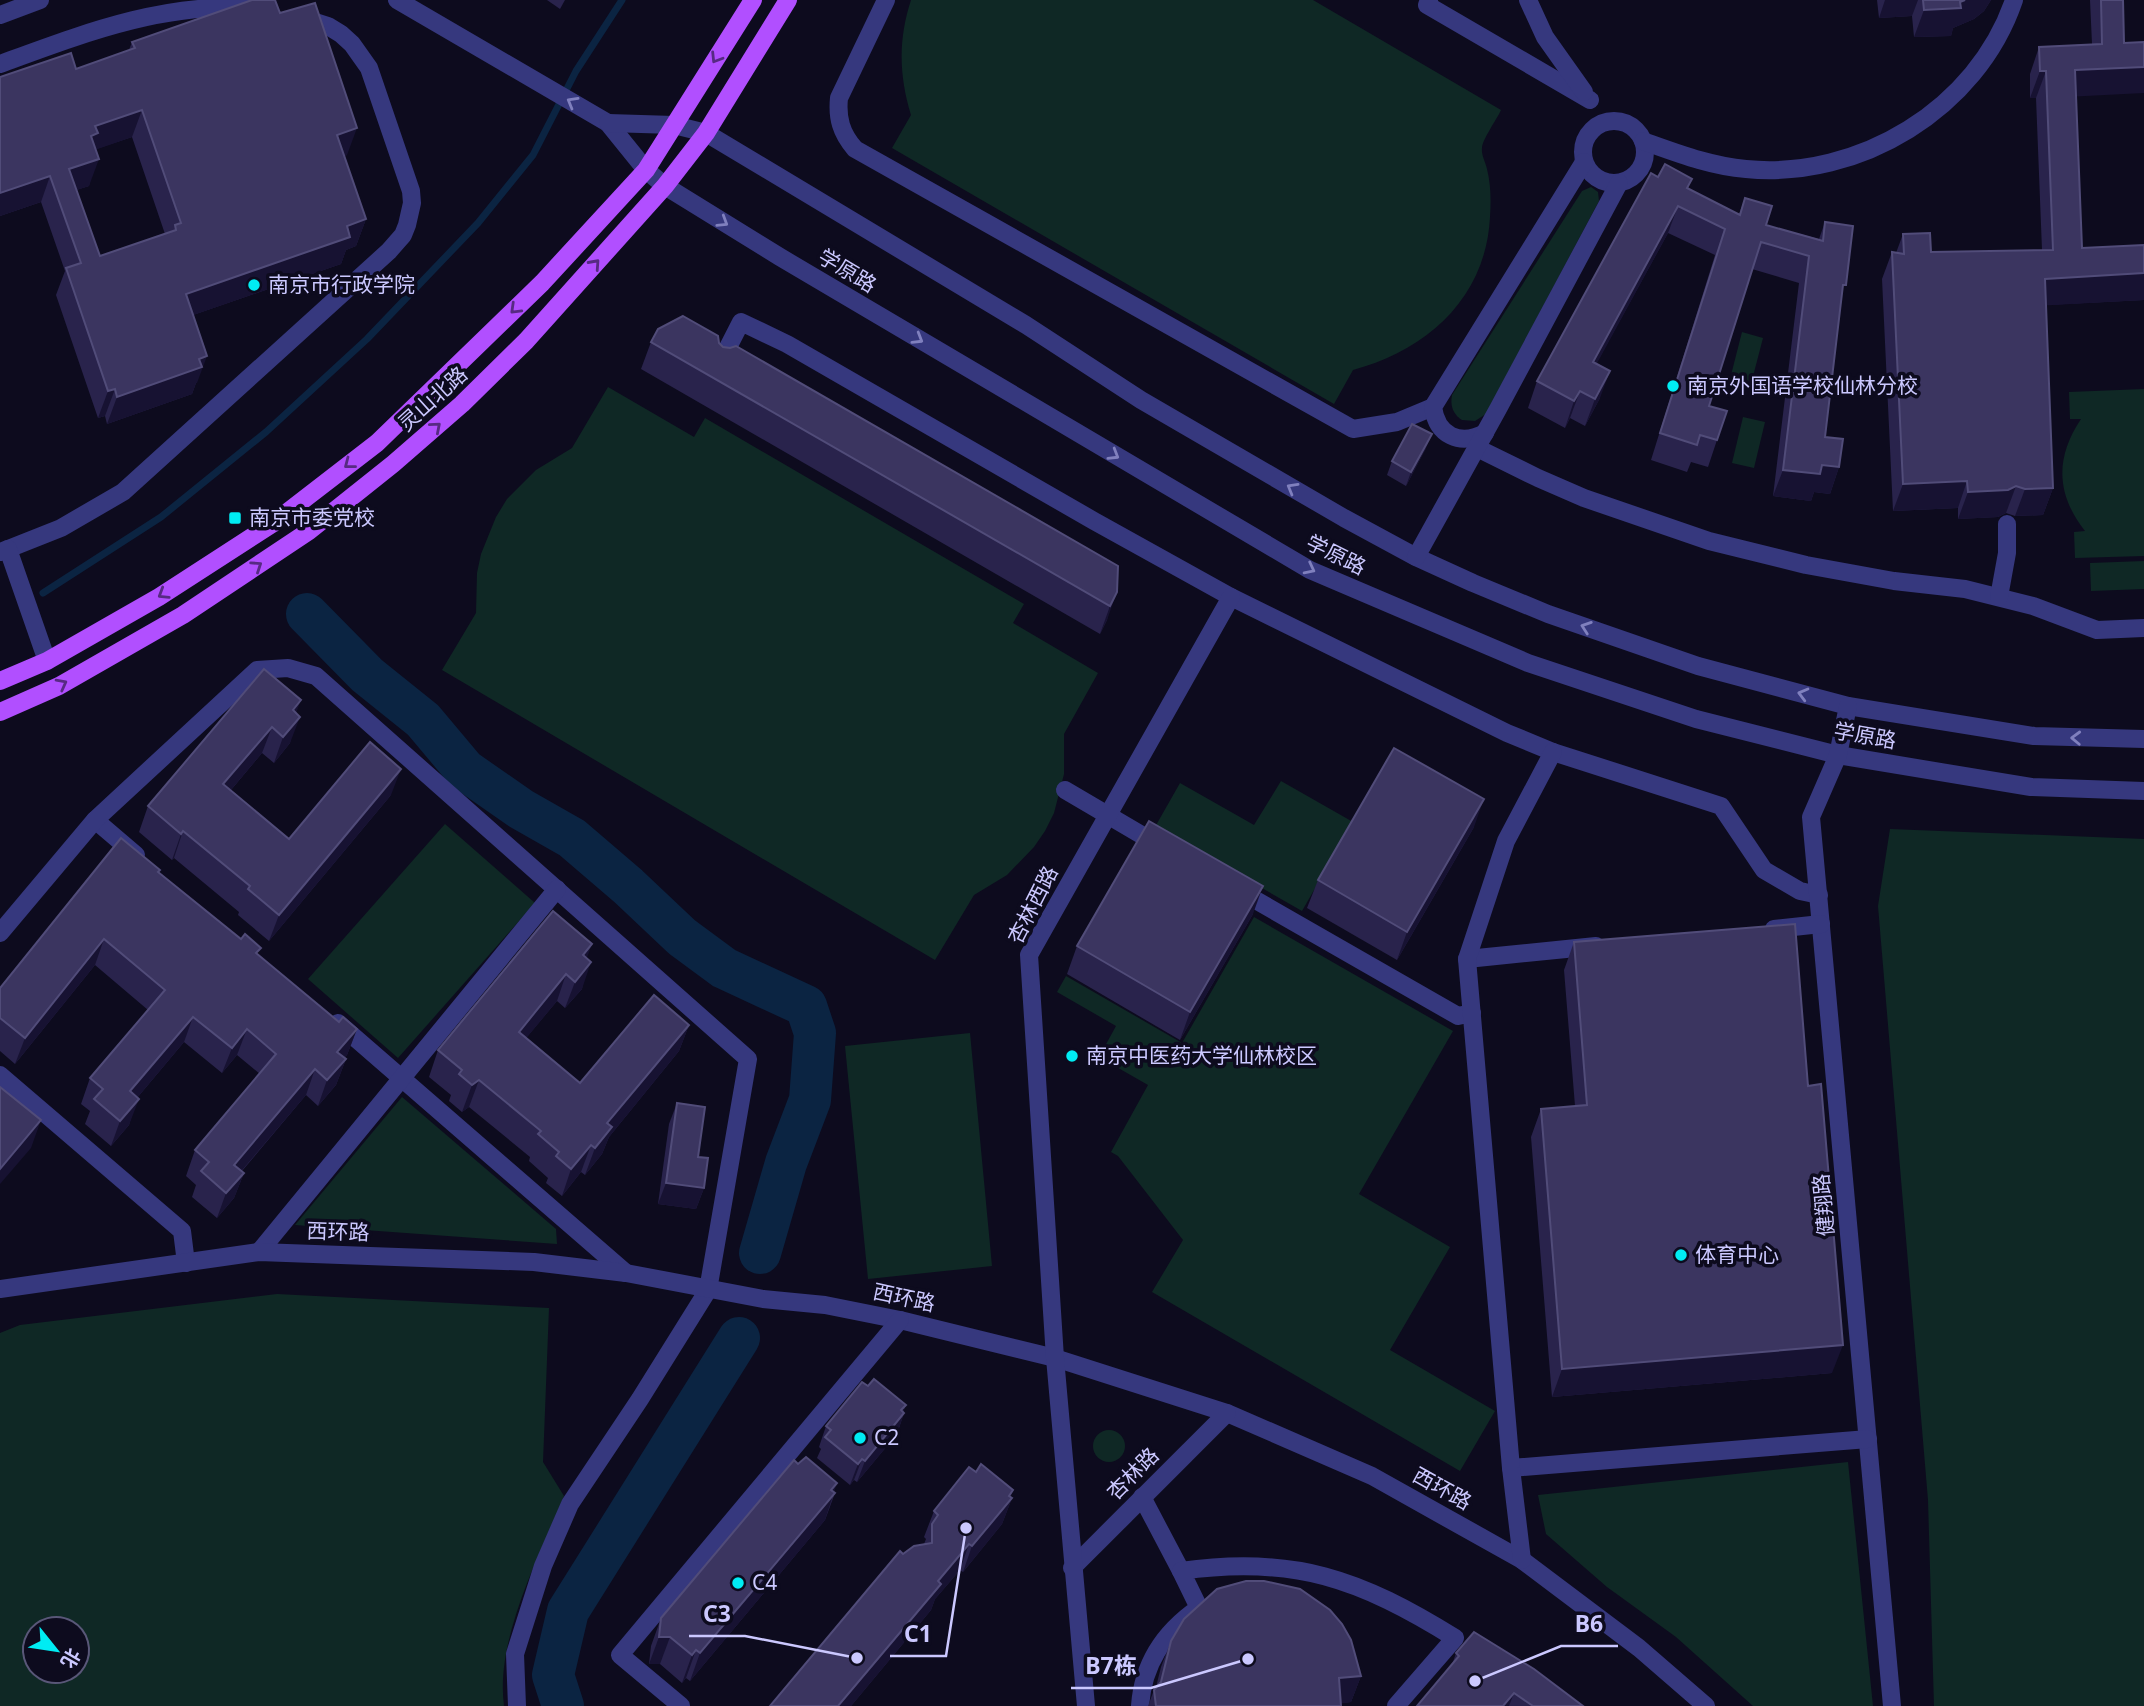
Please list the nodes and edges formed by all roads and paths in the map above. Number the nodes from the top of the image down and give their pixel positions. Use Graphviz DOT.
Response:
graph roads {
  1 [pos="40,0"];
  2 [pos="397,0"];
  3 [pos="753,0"];
  4 [pos="788,0"];
  5 [pos="886,0"];
  6 [pos="1429,0"];
  7 [pos="1528,0"];
  8 [pos="2014,0"];
  9 [pos="0,15"];
  10 [pos="0,64"];
  11 [pos="1590,100"];
  12 [pos="1609,121"];
  13 [pos="608,123"];
  14 [pos="674,125"];
  15 [pos="706,133"];
  16 [pos="1643,141"];
  17 [pos="1584,162"];
  18 [pos="646,170"];
  19 [pos="1619,183"];
  20 [pos="665,186"];
  21 [pos="719,365"];
  22 [pos="1433,407"];
  23 [pos="1481,440"];
  24 [pos="2007,524"];
  25 [pos="4,550"];
  26 [pos="1416,556"];
  27 [pos="1231,597"];
  28 [pos="1999,597"];
  29 [pos="2144,628"];
  30 [pos="47,661"];
  31 [pos="0,681"];
  32 [pos="1848,706"];
  33 [pos="0,712"];
  34 [pos="2144,739"];
  35 [pos="1553,752"];
  36 [pos="1838,755"];
  37 [pos="1065,790"];
  38 [pos="2144,791"];
  39 [pos="1107,815"];
  40 [pos="95,820"];
  41 [pos="1180,857"];
  42 [pos="148,864"];
  43 [pos="1228,885"];
  44 [pos="557,888"];
  45 [pos="1819,895"];
  46 [pos="1821,924"];
  47 [pos="1753,931"];
  48 [pos="0,933"];
  49 [pos="1617,944"];
  50 [pos="1467,959"];
  51 [pos="1472,1013"];
  52 [pos="328,1015"];
  53 [pos="0,1075"];
  54 [pos="402,1077"];
  55 [pos="258,1252"];
  56 [pos="186,1263"];
  57 [pos="626,1273"];
  58 [pos="0,1289"];
  59 [pos="708,1290"];
  60 [pos="901,1320"];
  61 [pos="1055,1358"];
  62 [pos="1227,1413"];
  63 [pos="1868,1439"];
  64 [pos="1511,1468"];
  65 [pos="1142,1497"];
  66 [pos="1522,1560"];
  67 [pos="1072,1567"];
  68 [pos="1181,1571"];
  69 [pos="517,1706"];
  70 [pos="681,1706"];
  71 [pos="1086,1706"];
  72 [pos="1140,1706"];
  73 [pos="1396,1706"];
  74 [pos="1706,1706"];
  75 [pos="1892,1706"];
  1 -- 9 [label="street"];
  13 -- 2 [label="street, 学原路, one-way"];
  3 -- 14 [label="main road, 灵山北路, one-way"];
  4 -- 15 [label="main road, 灵山北路"];
  5 -- 22 [label="street"];
  6 -- 11 [label="street"];
  7 -- 11 [label="street"];
  8 -- 16 [label="street"];
  10 -- 25 [label="street"];
  11 -- 12 [label="street"];
  12 -- 16 [label="street"];
  12 -- 17 [label="street"];
  13 -- 14 [label="street, 学原路"];
  13 -- 18 [label="street, 学原路"];
  14 -- 15 [label="street, 学原路"];
  14 -- 18 [label="main road, 灵山北路"];
  15 -- 20 [label="main road, 灵山北路"];
  26 -- 15 [label="street, 学原路, one-way"];
  16 -- 19 [label="street"];
  17 -- 19 [label="street"];
  17 -- 22 [label="street"];
  18 -- 20 [label="street, 学原路"];
  18 -- 30 [label="main road, 灵山北路, one-way"];
  19 -- 23 [label="street"];
  33 -- 20 [label="main road, 灵山北路, one-way"];
  20 -- 36 [label="street, 学原路, one-way"];
  21 -- 27 [label="street"];
  22 -- 23 [label="street"];
  23 -- 26 [label="street"];
  23 -- 28 [label="street"];
  24 -- 28 [label="street"];
  25 -- 30 [label="street"];
  32 -- 26 [label="street, 学原路, one-way"];
  27 -- 35 [label="street"];
  27 -- 39 [label="street, 杏林西路"];
  28 -- 29 [label="street"];
  30 -- 31 [label="main road, 灵山北路"];
  34 -- 32 [label="street, 学原路, one-way"];
  32 -- 36 [label="street, 健翔路"];
  35 -- 45 [label="street"];
  35 -- 50 [label="street"];
  36 -- 38 [label="street, 学原路"];
  36 -- 45 [label="street, 健翔路"];
  37 -- 39 [label="street"];
  39 -- 41 [label="street"];
  39 -- 61 [label="street, 杏林西路"];
  40 -- 42 [label="street"];
  40 -- 44 [label="street"];
  40 -- 48 [label="street"];
  43 -- 51 [label="street"];
  44 -- 54 [label="street"];
  44 -- 59 [label="street"];
  45 -- 46 [label="street, 健翔路"];
  46 -- 47 [label="street"];
  46 -- 63 [label="street, 健翔路"];
  49 -- 50 [label="street"];
  50 -- 51 [label="street"];
  51 -- 64 [label="street"];
  52 -- 54 [label="street"];
  53 -- 56 [label="street"];
  54 -- 55 [label="street"];
  54 -- 57 [label="street"];
  55 -- 56 [label="street, 西环路"];
  55 -- 57 [label="street, 西环路"];
  56 -- 58 [label="street, 西环路"];
  57 -- 59 [label="street, 西环路"];
  59 -- 60 [label="street, 西环路"];
  59 -- 69 [label="street"];
  60 -- 61 [label="street, 西环路"];
  60 -- 70 [label="street"];
  61 -- 62 [label="street, 西环路"];
  61 -- 67 [label="street"];
  62 -- 65 [label="street, 杏林路"];
  62 -- 66 [label="street, 西环路"];
  63 -- 64 [label="street"];
  63 -- 75 [label="street, 健翔路"];
  64 -- 66 [label="street"];
  65 -- 67 [label="street, 杏林路"];
  65 -- 68 [label="street"];
  66 -- 74 [label="street, 西环路"];
  67 -- 71 [label="street"];
  68 -- 72 [label="street"];
  68 -- 73 [label="street"];
}
